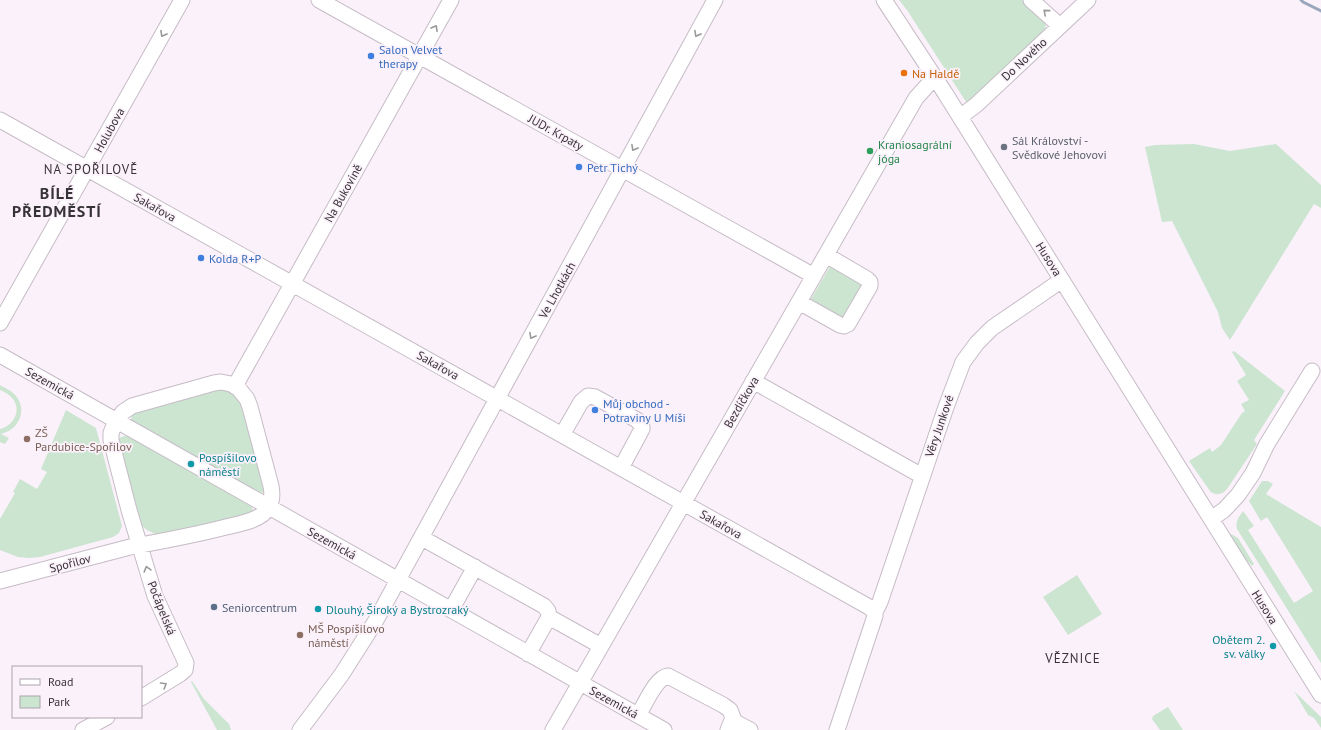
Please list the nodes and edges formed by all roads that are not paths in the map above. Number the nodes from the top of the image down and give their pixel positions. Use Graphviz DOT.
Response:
graph roads {
  1 [pos="182,0"];
  2 [pos="319,0"];
  3 [pos="451,0"];
  4 [pos="715,0"];
  5 [pos="884,0"];
  6 [pos="1031,0"];
  7 [pos="1088,0"];
  8 [pos="1060,26"];
  9 [pos="419,56"];
  10 [pos="934,77"];
  11 [pos="960,117"];
  12 [pos="0,120"];
  13 [pos="87,168"];
  14 [pos="623,170"];
  15 [pos="826,255"];
  16 [pos="814,276"];
  17 [pos="1062,280"];
  18 [pos="292,284"];
  19 [pos="799,302"];
  20 [pos="0,323"];
  21 [pos="0,355"];
  22 [pos="1312,371"];
  23 [pos="753,381"];
  24 [pos="235,386"];
  25 [pos="498,399"];
  26 [pos="116,421"];
  27 [pos="562,435"];
  28 [pos="621,468"];
  29 [pos="922,476"];
  30 [pos="683,503"];
  31 [pos="269,507"];
  32 [pos="1211,519"];
  33 [pos="422,538"];
  34 [pos="140,545"];
  35 [pos="475,567"];
  36 [pos="3,576"];
  37 [pos="398,580"];
  38 [pos="451,610"];
  39 [pos="875,612"];
  40 [pos="549,617"];
  41 [pos="601,646"];
  42 [pos="528,654"];
  43 [pos="580,683"];
  44 [pos="1321,695"];
  45 [pos="142,697"];
  46 [pos="638,715"];
  47 [pos="106,718"];
  48 [pos="730,725"];
  49 [pos="83,730"];
  50 [pos="300,730"];
  51 [pos="553,730"];
  52 [pos="664,730"];
  53 [pos="750,730"];
  54 [pos="837,730"];
  1 -- 13 [label="street, Holubova, one-way"];
  2 -- 9 [label="street, JUDr. Krpaty"];
  9 -- 3 [label="street, Na Bukovině, one-way"];
  4 -- 14 [label="street, Ve Lhotkách, one-way"];
  5 -- 10 [label="street, Husova"];
  8 -- 6 [label="street, one-way"];
  7 -- 8 [label="street, Do Nového"];
  8 -- 11 [label="street, Do Nového"];
  9 -- 14 [label="street, JUDr. Krpaty"];
  9 -- 18 [label="street, Na Bukovině"];
  10 -- 11 [label="street, Husova"];
  10 -- 15 [label="street, Bezdíčkova"];
  11 -- 17 [label="street, Husova"];
  12 -- 13 [label="street, Sakařova"];
  13 -- 18 [label="street, Sakařova"];
  13 -- 20 [label="street, Holubova"];
  14 -- 16 [label="street, JUDr. Krpaty"];
  14 -- 25 [label="street, Ve Lhotkách, one-way"];
  15 -- 16 [label="street, Bezdíčkova"];
  15 -- 19 [label="street"];
  16 -- 19 [label="street, Bezdíčkova"];
  17 -- 29 [label="street, Věry Junkové"];
  17 -- 32 [label="street, Husova"];
  18 -- 24 [label="street, Na Bukovině"];
  18 -- 25 [label="street, Sakařova"];
  19 -- 23 [label="street, Bezdíčkova"];
  21 -- 26 [label="street, Sezemická"];
  22 -- 32 [label="street"];
  23 -- 29 [label="street"];
  23 -- 30 [label="street, Bezdíčkova"];
  24 -- 26 [label="street"];
  24 -- 31 [label="street"];
  25 -- 27 [label="street, Sakařova"];
  25 -- 33 [label="street, Ve Lhotkách"];
  26 -- 31 [label="street, Sezemická"];
  26 -- 34 [label="street"];
  27 -- 28 [label="street, Sakařova"];
  27 -- 28 [label="street"];
  28 -- 30 [label="street, Sakařova"];
  29 -- 39 [label="street, Věry Junkové"];
  30 -- 39 [label="street, Sakařova"];
  30 -- 41 [label="street, Bezdíčkova"];
  31 -- 34 [label="street, Spořilov"];
  31 -- 37 [label="street, Sezemická"];
  32 -- 44 [label="street, Husova"];
  33 -- 35 [label="street"];
  33 -- 37 [label="street, Ve Lhotkách"];
  34 -- 36 [label="street, Spořilov"];
  45 -- 34 [label="street, Počápelská, one-way"];
  35 -- 38 [label="street"];
  35 -- 40 [label="street"];
  37 -- 38 [label="street, Sezemická"];
  37 -- 50 [label="street, Ve Lhotkách"];
  38 -- 42 [label="street, Sezemická"];
  39 -- 54 [label="street, Věry Junkové"];
  40 -- 41 [label="street"];
  40 -- 42 [label="street"];
  41 -- 43 [label="street, Bezdíčkova"];
  42 -- 43 [label="street, Sezemická"];
  43 -- 46 [label="street, Sezemická"];
  43 -- 51 [label="street, Bezdíčkova"];
  46 -- 48 [label="street"];
  46 -- 52 [label="street, Sezemická"];
  47 -- 49 [label="street"];
  48 -- 53 [label="street"];
}
